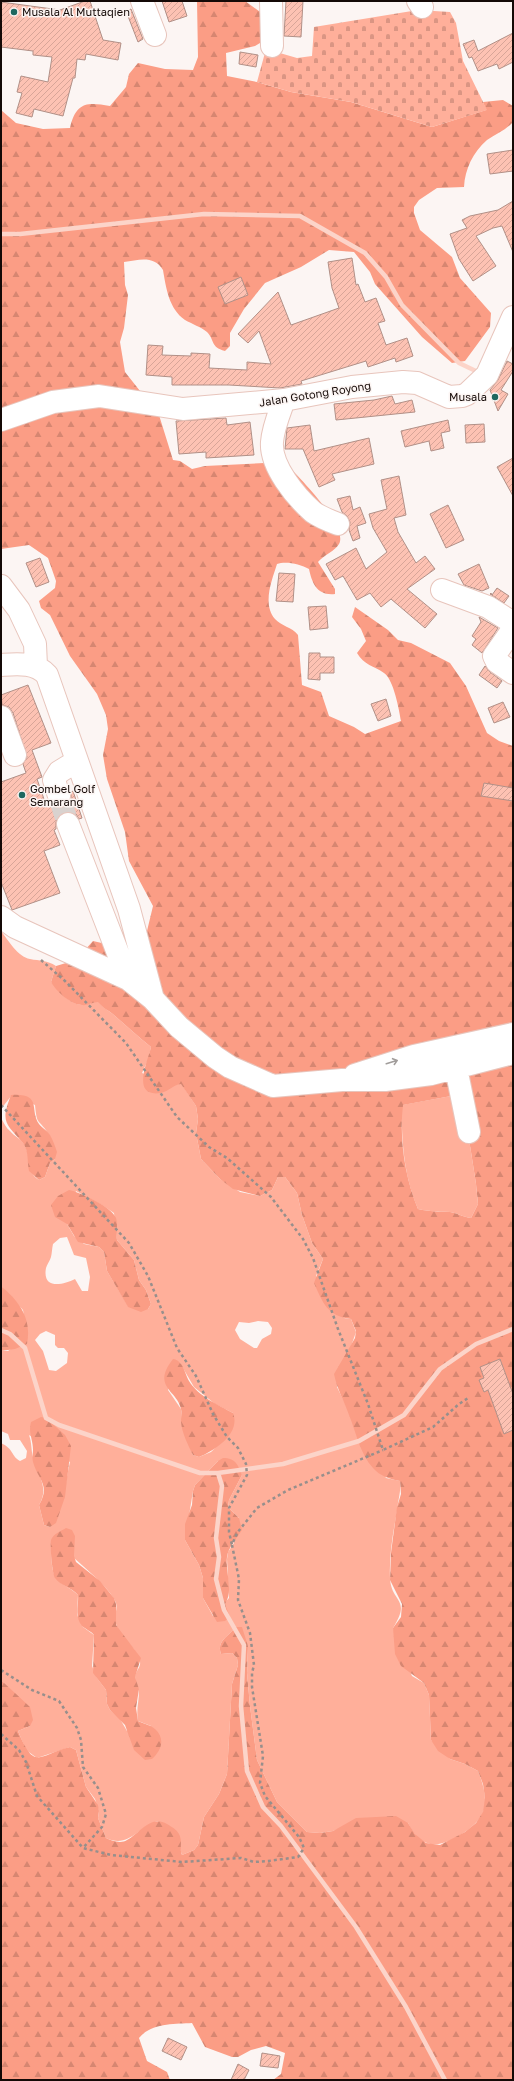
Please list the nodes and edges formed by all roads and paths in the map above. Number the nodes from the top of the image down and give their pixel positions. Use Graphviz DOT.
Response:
graph roads {
  1 [pos="142,1"];
  2 [pos="271,1"];
  3 [pos="155,35"];
  4 [pos="272,46"];
  5 [pos="510,334"];
  6 [pos="356,378"];
  7 [pos="428,388"];
  8 [pos="284,400"];
  9 [pos="1,420"];
  10 [pos="338,524"];
  11 [pos="1,586"];
  12 [pos="442,590"];
  13 [pos="513,623"];
  14 [pos="513,629"];
  15 [pos="1,665"];
  16 [pos="36,666"];
  17 [pos="513,674"];
  18 [pos="1,717"];
  19 [pos="15,755"];
  20 [pos="77,761"];
  21 [pos="58,796"];
  22 [pos="68,824"];
  23 [pos="102,833"];
  24 [pos="76,844"];
  25 [pos="1,917"];
  26 [pos="35,955"];
  27 [pos="128,979"];
  28 [pos="153,999"];
  29 [pos="513,1034"];
  30 [pos="481,1052"];
  31 [pos="513,1053"];
  32 [pos="456,1068"];
  33 [pos="342,1080"];
  34 [pos="1,1105"];
  35 [pos="469,1132"];
  36 [pos="468,1398"];
  37 [pos="384,1450"];
  38 [pos="232,1545"];
  39 [pos="1,1670"];
  40 [pos="1,1734"];
  41 [pos="83,1848"];
  1 -- 3 [label="street"];
  2 -- 4 [label="street"];
  5 -- 7 [label="street, Jalan Gotong Royong"];
  6 -- 7 [label="street"];
  7 -- 8 [label="street, Jalan Gotong Royong"];
  8 -- 9 [label="street, Jalan Gotong Royong"];
  8 -- 10 [label="street"];
  11 -- 16 [label="street"];
  12 -- 13 [label="street"];
  14 -- 17 [label="street"];
  15 -- 16 [label="street"];
  16 -- 20 [label="street"];
  18 -- 19 [label="street"];
  20 -- 21 [label="street"];
  20 -- 23 [label="street"];
  22 -- 24 [label="street"];
  23 -- 24 [label="street"];
  23 -- 28 [label="street"];
  24 -- 27 [label="street"];
  25 -- 27 [label="street"];
  26 -- 37 [label="path"];
  27 -- 28 [label="street"];
  28 -- 33 [label="street"];
  29 -- 30 [label="street"];
  30 -- 31 [label="street"];
  30 -- 32 [label="street"];
  33 -- 30 [label="street, one-way"];
  32 -- 33 [label="street"];
  32 -- 35 [label="street"];
  34 -- 38 [label="path"];
  36 -- 37 [label="path"];
  37 -- 38 [label="path"];
  38 -- 41 [label="path"];
  39 -- 41 [label="path"];
  40 -- 41 [label="path"];
}
